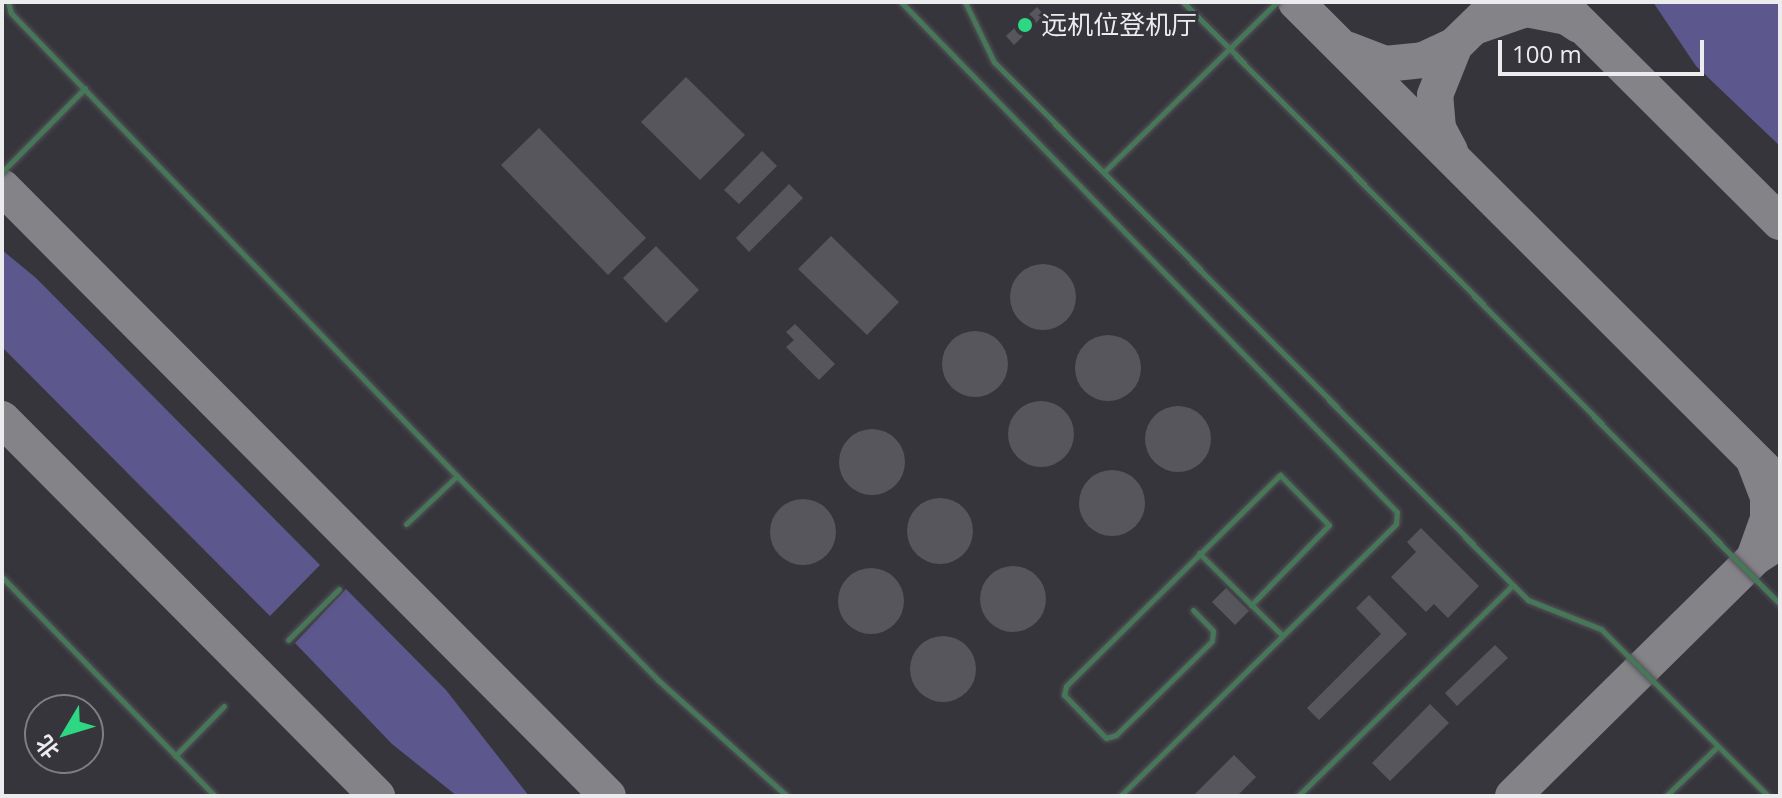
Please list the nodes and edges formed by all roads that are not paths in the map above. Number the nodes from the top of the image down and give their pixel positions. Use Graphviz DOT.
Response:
graph roads {
  1 [pos="8,2"];
  2 [pos="901,2"];
  3 [pos="965,2"];
  4 [pos="1183,2"];
  5 [pos="1277,2"];
  6 [pos="1229,49"];
  7 [pos="85,88"];
  8 [pos="1105,171"];
  9 [pos="2,172"];
  10 [pos="457,476"];
  11 [pos="406,524"];
  12 [pos="1199,553"];
  13 [pos="2,577"];
  14 [pos="1513,585"];
  15 [pos="339,589"];
  16 [pos="1780,604"];
  17 [pos="1251,605"];
  18 [pos="1193,610"];
  19 [pos="1282,635"];
  20 [pos="288,640"];
  21 [pos="224,706"];
  22 [pos="1718,746"];
  23 [pos="175,756"];
  24 [pos="1677,789"];
  25 [pos="215,796"];
  26 [pos="787,796"];
  27 [pos="1120,796"];
  28 [pos="1298,796"];
  29 [pos="1666,796"];
  30 [pos="1684,796"];
  31 [pos="1768,796"];
  1 -- 7 [label="lane"];
  2 -- 19 [label="lane"];
  3 -- 8 [label="lane"];
  4 -- 6 [label="lane"];
  5 -- 6 [label="lane"];
  6 -- 8 [label="lane"];
  6 -- 16 [label="lane"];
  7 -- 9 [label="lane"];
  7 -- 10 [label="lane"];
  8 -- 14 [label="lane"];
  10 -- 11 [label="lane"];
  10 -- 26 [label="lane"];
  12 -- 17 [label="lane"];
  12 -- 17 [label="lane"];
  12 -- 18 [label="lane"];
  13 -- 23 [label="lane"];
  14 -- 22 [label="lane"];
  14 -- 28 [label="lane"];
  15 -- 20 [label="lane"];
  17 -- 19 [label="lane"];
  19 -- 27 [label="lane"];
  21 -- 23 [label="lane"];
  22 -- 24 [label="lane"];
  22 -- 31 [label="lane"];
  23 -- 25 [label="lane"];
  24 -- 29 [label="lane"];
  24 -- 30 [label="lane"];
}
